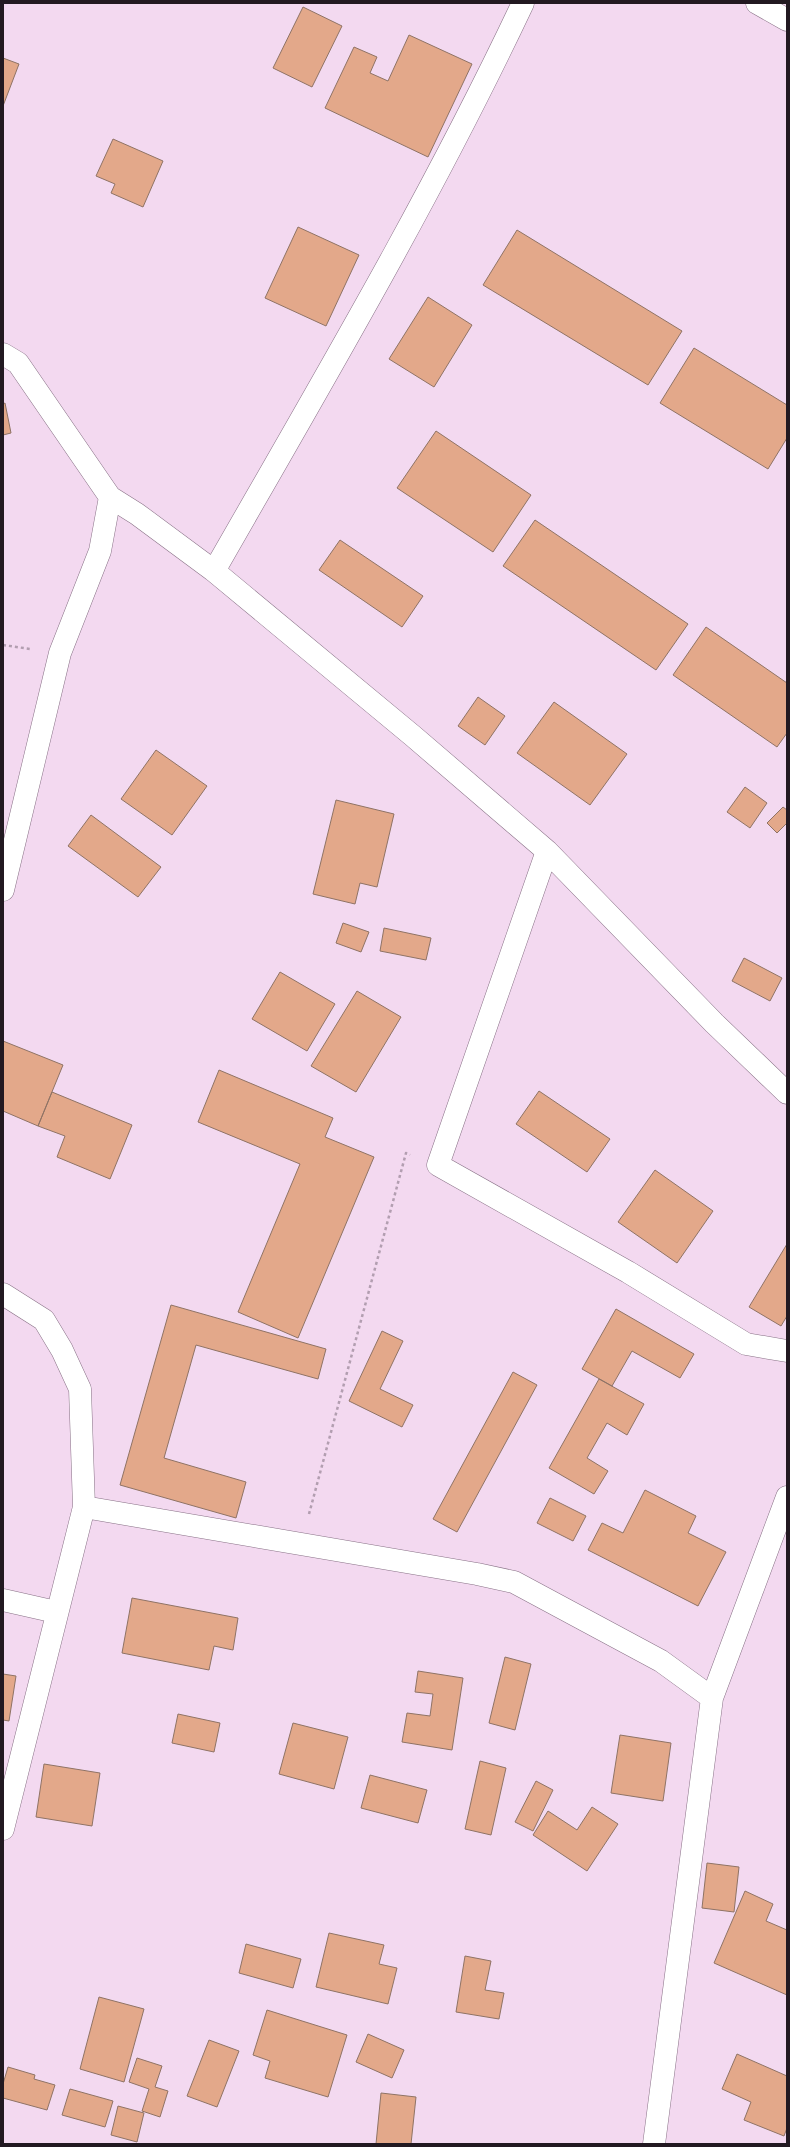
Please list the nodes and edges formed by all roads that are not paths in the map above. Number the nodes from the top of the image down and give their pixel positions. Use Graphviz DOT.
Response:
graph roads {
  1 [pos="523,3"];
  2 [pos="758,3"];
  3 [pos="787,20"];
  4 [pos="3,354"];
  5 [pos="110,496"];
  6 [pos="214,571"];
  7 [pos="547,851"];
  8 [pos="3,890"];
  9 [pos="787,1093"];
  10 [pos="3,1294"];
  11 [pos="787,1351"];
  12 [pos="787,1497"];
  13 [pos="84,1507"];
  14 [pos="3,1600"];
  15 [pos="56,1612"];
  16 [pos="712,1698"];
  17 [pos="3,1829"];
  18 [pos="654,2144"];
  1 -- 6 [label="street"];
  2 -- 3 [label="street"];
  4 -- 5 [label="street"];
  5 -- 6 [label="street"];
  5 -- 8 [label="street"];
  6 -- 7 [label="street"];
  7 -- 9 [label="street"];
  7 -- 11 [label="street"];
  10 -- 13 [label="street"];
  12 -- 16 [label="street"];
  13 -- 15 [label="street"];
  13 -- 16 [label="street"];
  14 -- 15 [label="street"];
  15 -- 17 [label="street"];
  16 -- 18 [label="street"];
}
